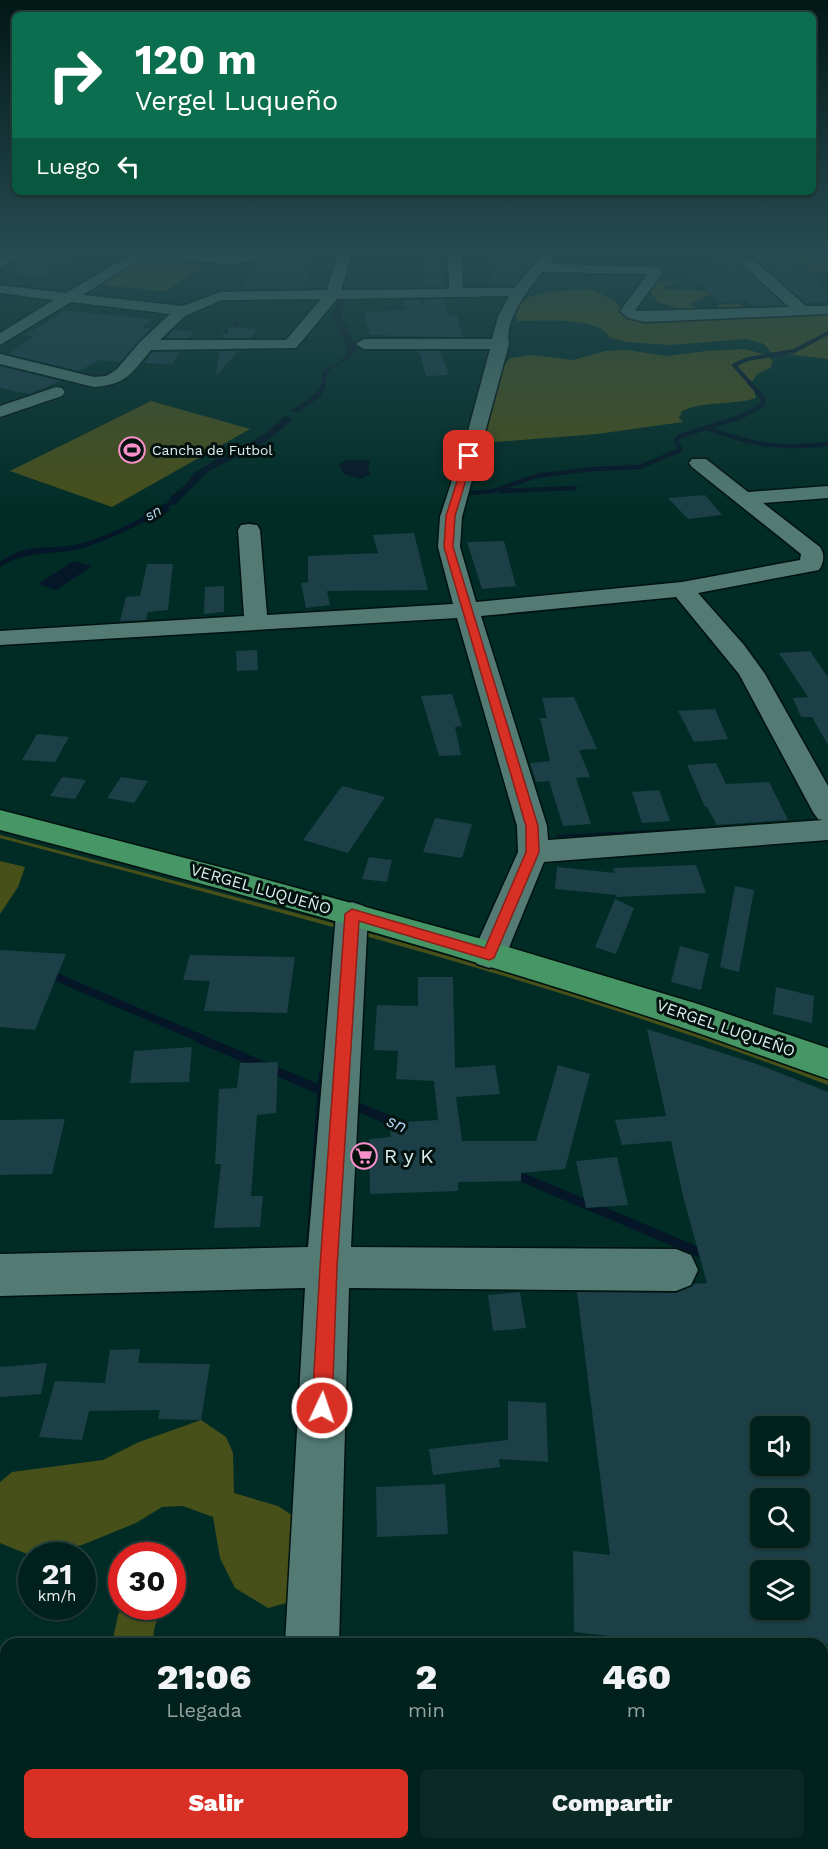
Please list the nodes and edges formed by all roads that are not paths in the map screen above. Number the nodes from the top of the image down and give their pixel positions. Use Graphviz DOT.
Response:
graph roads {
  1 [pos="152,339"];
  2 [pos="296,339"];
  3 [pos="502,339"];
  4 [pos="364,344"];
  5 [pos="501,344"];
  6 [pos="146,345"];
  7 [pos="0,359"];
  8 [pos="56,392"];
  9 [pos="0,412"];
  10 [pos="699,463"];
  11 [pos="828,492"];
  12 [pos="746,498"];
  13 [pos="249,530"];
  14 [pos="682,589"];
  15 [pos="467,610"];
  16 [pos="256,622"];
  17 [pos="0,638"];
  18 [pos="828,812"];
  19 [pos="0,820"];
  20 [pos="828,830"];
  21 [pos="533,852"];
  22 [pos="352,914"];
  23 [pos="489,954"];
  24 [pos="828,1062"];
  25 [pos="328,1267"];
  26 [pos="676,1270"];
  27 [pos="0,1275"];
  28 [pos="312,1638"];
  1 -- 6 [label="street"];
  2 -- 6 [label="street"];
  3 -- 5 [label="street"];
  4 -- 5 [label="street"];
  5 -- 15 [label="street"];
  6 -- 7 [label="street"];
  8 -- 9 [label="street"];
  10 -- 12 [label="street"];
  11 -- 12 [label="street"];
  12 -- 14 [label="street"];
  13 -- 16 [label="street"];
  14 -- 15 [label="street"];
  14 -- 18 [label="street"];
  15 -- 16 [label="street"];
  15 -- 21 [label="street"];
  16 -- 17 [label="street"];
  19 -- 22 [label="main road, VERGEL LUQUEÑO"];
  20 -- 21 [label="street"];
  21 -- 23 [label="street"];
  22 -- 23 [label="main road, VERGEL LUQUEÑO"];
  22 -- 25 [label="street"];
  23 -- 24 [label="main road, VERGEL LUQUEÑO"];
  25 -- 26 [label="street"];
  25 -- 27 [label="street"];
  25 -- 28 [label="street"];
}
